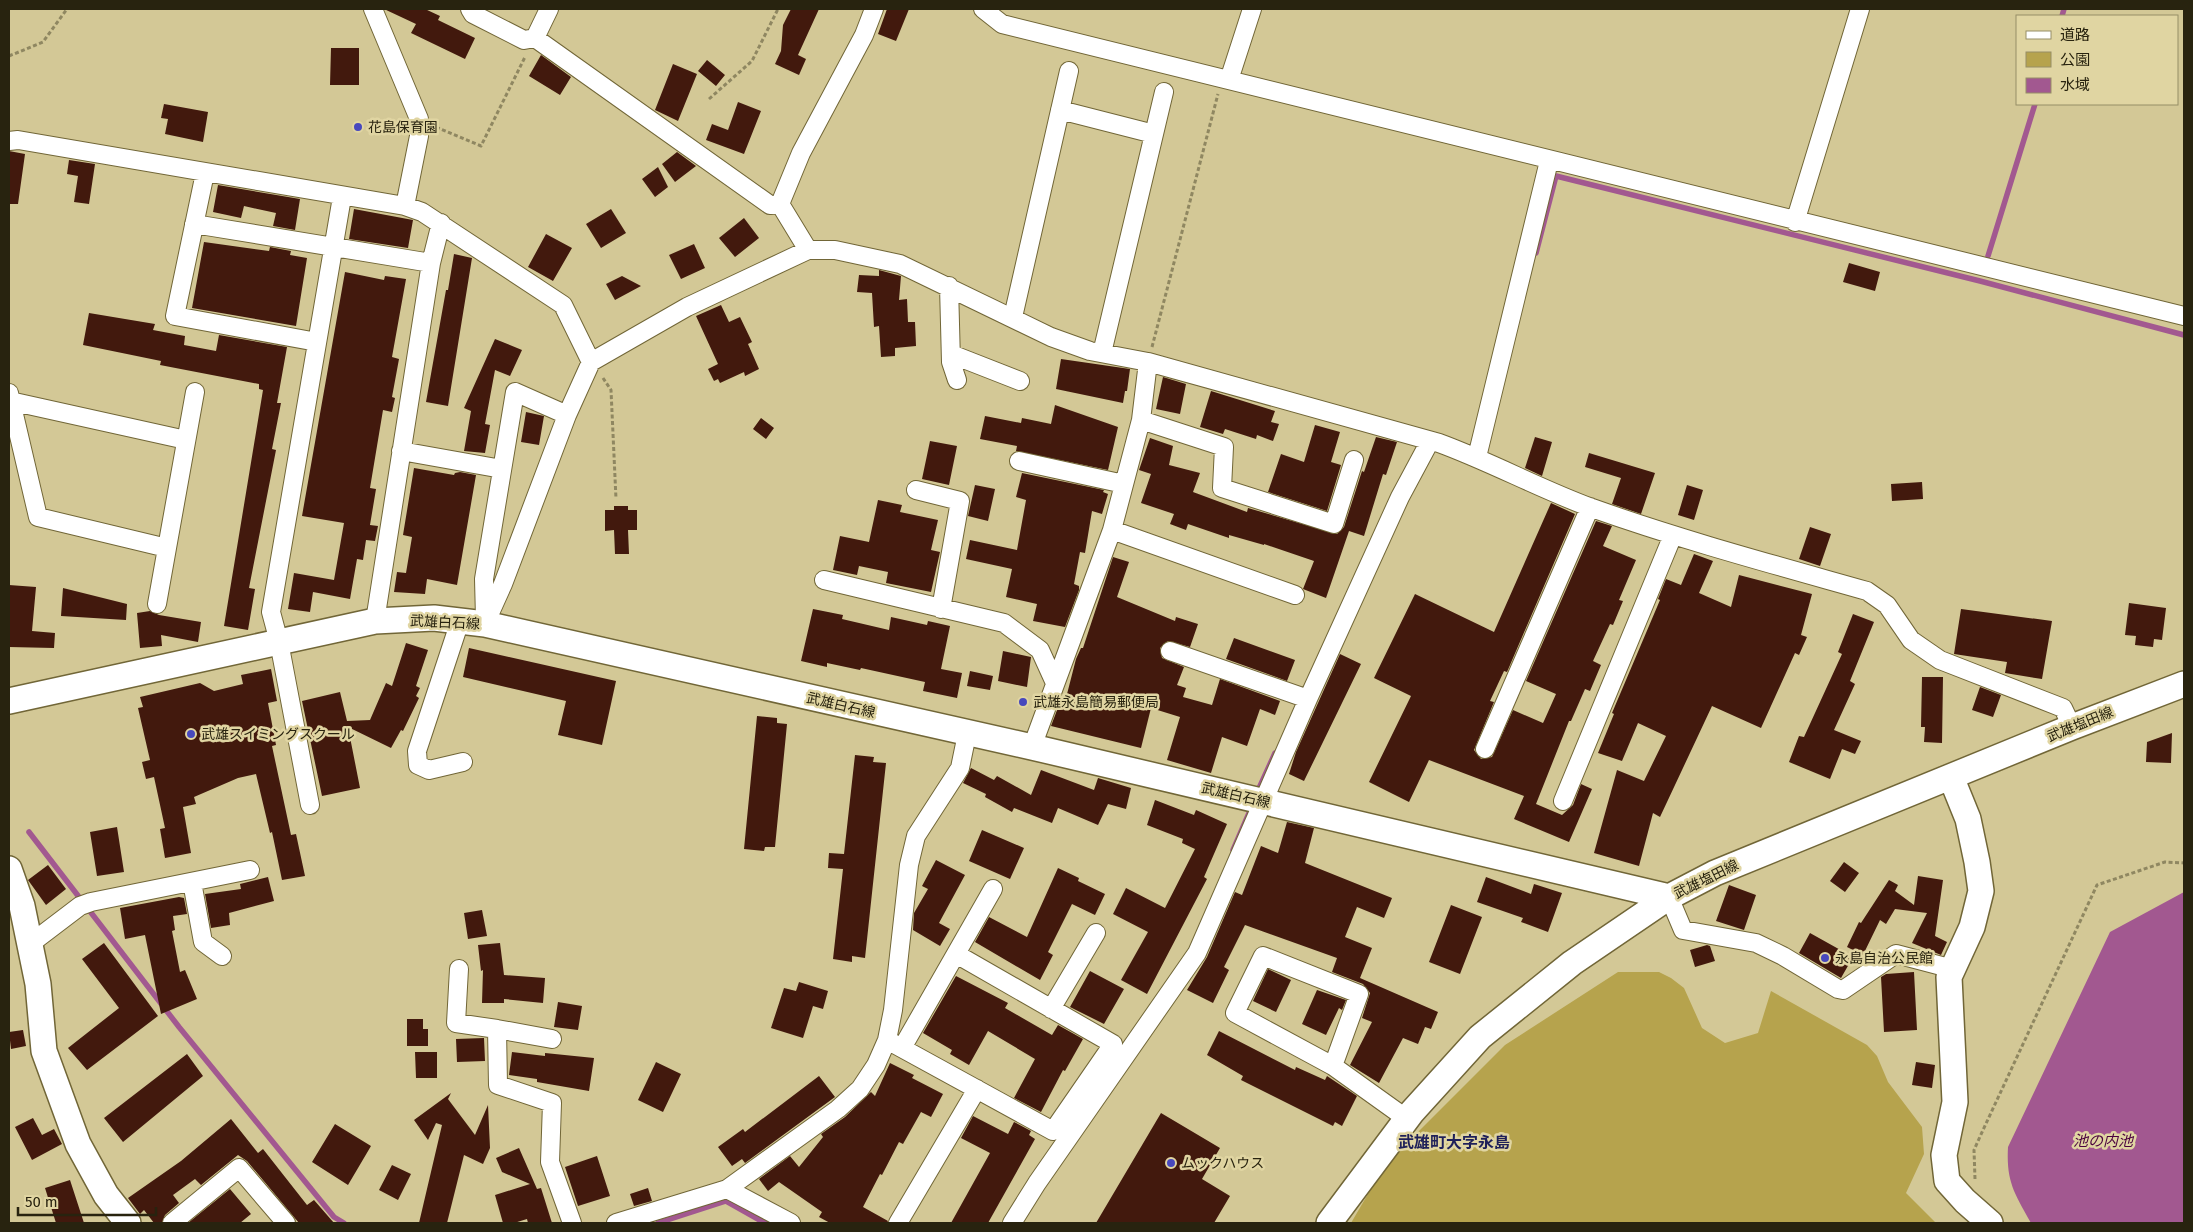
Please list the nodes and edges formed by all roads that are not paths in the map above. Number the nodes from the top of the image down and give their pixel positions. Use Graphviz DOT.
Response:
graph roads {
  1 [pos="373,9"];
  2 [pos="470,9"];
  3 [pos="549,9"];
  4 [pos="874,9"];
  5 [pos="983,9"];
  6 [pos="1252,9"];
  7 [pos="1860,9"];
  8 [pos="535,38"];
  9 [pos="1069,71"];
  10 [pos="1229,80"];
  11 [pos="1164,92"];
  12 [pos="1060,110"];
  13 [pos="1154,134"];
  14 [pos="9,141"];
  15 [pos="1549,161"];
  16 [pos="205,173"];
  17 [pos="342,197"];
  18 [pos="780,204"];
  19 [pos="405,206"];
  20 [pos="1795,222"];
  21 [pos="441,223"];
  22 [pos="194,224"];
  23 [pos="334,247"];
  24 [pos="808,250"];
  25 [pos="431,263"];
  26 [pos="949,286"];
  27 [pos="2184,316"];
  28 [pos="1013,317"];
  29 [pos="317,342"];
  30 [pos="1102,353"];
  31 [pos="951,354"];
  32 [pos="591,362"];
  33 [pos="1148,362"];
  34 [pos="957,380"];
  35 [pos="1020,380"];
  36 [pos="195,392"];
  37 [pos="10,397"];
  38 [pos="567,415"];
  39 [pos="1141,420"];
  40 [pos="186,440"];
  41 [pos="1430,441"];
  42 [pos="401,451"];
  43 [pos="1477,456"];
  44 [pos="1354,460"];
  45 [pos="1019,461"];
  46 [pos="17,462"];
  47 [pos="502,469"];
  48 [pos="1124,484"];
  49 [pos="916,490"];
  50 [pos="1590,507"];
  51 [pos="1112,530"];
  52 [pos="1673,535"];
  53 [pos="167,548"];
  54 [pos="824,580"];
  55 [pos="1295,595"];
  56 [pos="157,604"];
  57 [pos="941,609"];
  58 [pos="375,621"];
  59 [pos="460,621"];
  60 [pos="485,624"];
  61 [pos="279,642"];
  62 [pos="1170,651"];
  63 [pos="1055,683"];
  64 [pos="2184,684"];
  65 [pos="1308,699"];
  66 [pos="9,700"];
  67 [pos="2072,727"];
  68 [pos="966,734"];
  69 [pos="1032,747"];
  70 [pos="1485,749"];
  71 [pos="463,762"];
  72 [pos="1952,777"];
  73 [pos="1262,801"];
  74 [pos="1563,801"];
  75 [pos="310,805"];
  76 [pos="9,869"];
  77 [pos="250,870"];
  78 [pos="192,882"];
  79 [pos="993,889"];
  80 [pos="1669,897"];
  81 [pos="1096,933"];
  82 [pos="30,944"];
  83 [pos="956,954"];
  84 [pos="222,956"];
  85 [pos="459,969"];
  86 [pos="1953,969"];
  87 [pos="1051,1009"];
  88 [pos="497,1029"];
  89 [pos="552,1039"];
  90 [pos="894,1044"];
  91 [pos="1333,1066"];
  92 [pos="977,1089"];
  93 [pos="1407,1119"];
  94 [pos="727,1188"];
  95 [pos="128,1223"];
  96 [pos="172,1223"];
  97 [pos="286,1223"];
  98 [pos="572,1223"];
  99 [pos="616,1223"];
  100 [pos="791,1223"];
  101 [pos="898,1223"];
  102 [pos="1012,1223"];
  103 [pos="1329,1223"];
  104 [pos="1990,1223"];
  1 -- 19 [label="street"];
  2 -- 8 [label="street"];
  3 -- 8 [label="street"];
  4 -- 18 [label="street"];
  5 -- 10 [label="street"];
  6 -- 10 [label="street"];
  7 -- 20 [label="street"];
  8 -- 18 [label="street"];
  9 -- 12 [label="street"];
  10 -- 15 [label="street"];
  11 -- 13 [label="street"];
  12 -- 13 [label="street"];
  12 -- 28 [label="street"];
  13 -- 30 [label="street"];
  14 -- 16 [label="street"];
  15 -- 20 [label="street"];
  15 -- 43 [label="street"];
  16 -- 17 [label="street"];
  16 -- 22 [label="street"];
  17 -- 19 [label="street"];
  17 -- 23 [label="street"];
  18 -- 24 [label="street"];
  19 -- 21 [label="street"];
  20 -- 27 [label="street"];
  21 -- 25 [label="street"];
  21 -- 32 [label="street"];
  22 -- 23 [label="street"];
  22 -- 29 [label="street"];
  23 -- 25 [label="street"];
  23 -- 29 [label="street"];
  24 -- 26 [label="street"];
  24 -- 32 [label="street"];
  25 -- 42 [label="street"];
  26 -- 28 [label="street"];
  26 -- 31 [label="street"];
  28 -- 30 [label="street"];
  29 -- 61 [label="street"];
  30 -- 33 [label="street"];
  31 -- 34 [label="street"];
  31 -- 35 [label="street"];
  32 -- 38 [label="street"];
  33 -- 39 [label="street"];
  33 -- 41 [label="street"];
  36 -- 40 [label="street"];
  37 -- 40 [label="street"];
  37 -- 46 [label="street"];
  38 -- 47 [label="street"];
  38 -- 60 [label="street"];
  39 -- 44 [label="street"];
  39 -- 48 [label="street"];
  40 -- 53 [label="street"];
  41 -- 43 [label="street"];
  41 -- 65 [label="street"];
  42 -- 47 [label="street"];
  42 -- 58 [label="street"];
  43 -- 50 [label="street"];
  45 -- 48 [label="street"];
  46 -- 53 [label="street"];
  47 -- 60 [label="street"];
  48 -- 51 [label="street"];
  49 -- 57 [label="street"];
  50 -- 52 [label="street"];
  50 -- 70 [label="street"];
  51 -- 55 [label="street"];
  51 -- 63 [label="street"];
  52 -- 67 [label="street"];
  52 -- 74 [label="street"];
  53 -- 56 [label="street"];
  54 -- 57 [label="street"];
  57 -- 63 [label="street"];
  58 -- 59 [label="main road, 武雄白石線"];
  58 -- 61 [label="main road, 武雄白石線"];
  59 -- 60 [label="main road, 武雄白石線"];
  59 -- 71 [label="street"];
  60 -- 68 [label="main road, 武雄白石線"];
  61 -- 66 [label="main road, 武雄白石線"];
  61 -- 75 [label="street"];
  62 -- 65 [label="street"];
  63 -- 69 [label="street"];
  64 -- 67 [label="main road, 武雄塩田線"];
  65 -- 73 [label="street"];
  67 -- 72 [label="main road, 武雄塩田線"];
  68 -- 69 [label="main road, 武雄白石線"];
  68 -- 90 [label="street"];
  69 -- 73 [label="main road, 武雄白石線"];
  72 -- 80 [label="main road, 武雄塩田線"];
  72 -- 86 [label="main road"];
  73 -- 80 [label="main road, 武雄白石線"];
  73 -- 102 [label="street"];
  76 -- 82 [label="main road"];
  77 -- 78 [label="street"];
  78 -- 82 [label="street"];
  78 -- 84 [label="street"];
  79 -- 83 [label="street"];
  80 -- 86 [label="street"];
  80 -- 93 [label="main road, 武雄塩田線"];
  81 -- 87 [label="street"];
  82 -- 95 [label="main road"];
  83 -- 87 [label="street"];
  83 -- 90 [label="street"];
  85 -- 88 [label="street"];
  86 -- 104 [label="main road"];
  87 -- 92 [label="street"];
  88 -- 89 [label="street"];
  88 -- 98 [label="street"];
  90 -- 92 [label="street"];
  90 -- 94 [label="street"];
  91 -- 91 [label="street"];
  91 -- 93 [label="street"];
  92 -- 101 [label="street"];
  93 -- 103 [label="main road, 武雄塩田線"];
  94 -- 99 [label="street"];
  94 -- 100 [label="street"];
  96 -- 97 [label="street"];
}
